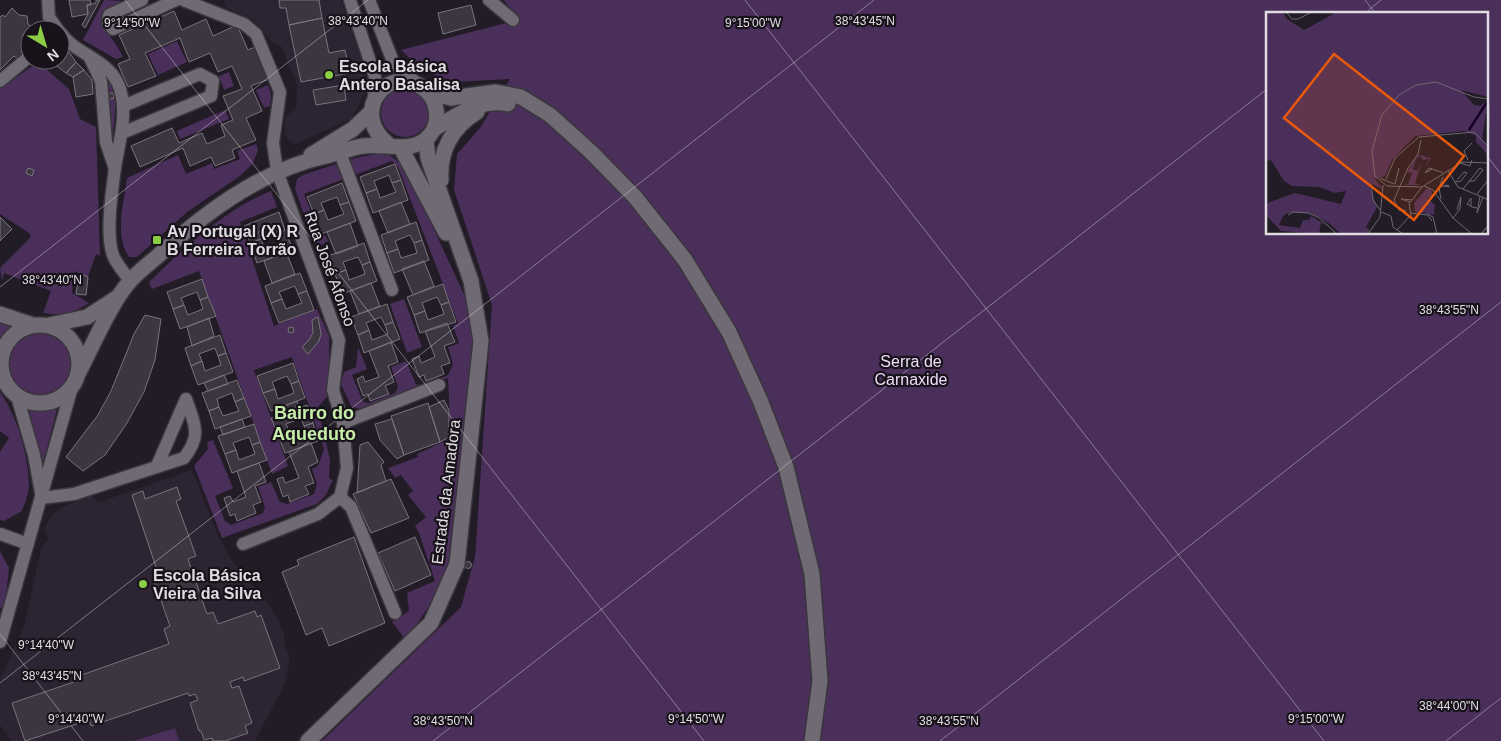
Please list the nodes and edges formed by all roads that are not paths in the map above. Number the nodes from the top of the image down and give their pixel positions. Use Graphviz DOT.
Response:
graph roads {
  1 [pos="48,0"];
  2 [pos="142,0"];
  3 [pos="176,0"];
  4 [pos="183,0"];
  5 [pos="350,0"];
  6 [pos="369,0"];
  7 [pos="489,0"];
  8 [pos="51,20"];
  9 [pos="513,20"];
  10 [pos="70,42"];
  11 [pos="89,56"];
  12 [pos="20,64"];
  13 [pos="0,81"];
  14 [pos="424,89"];
  15 [pos="497,101"];
  16 [pos="123,106"];
  17 [pos="372,106"];
  18 [pos="550,115"];
  19 [pos="122,133"];
  20 [pos="430,135"];
  21 [pos="395,146"];
  22 [pos="340,153"];
  23 [pos="302,161"];
  24 [pos="115,169"];
  25 [pos="277,171"];
  26 [pos="442,196"];
  27 [pos="130,281"];
  28 [pos="471,281"];
  29 [pos="392,290"];
  30 [pos="120,296"];
  31 [pos="0,314"];
  32 [pos="33,325"];
  33 [pos="49,325"];
  34 [pos="79,372"];
  35 [pos="1,374"];
  36 [pos="439,385"];
  37 [pos="72,386"];
  38 [pos="17,396"];
  39 [pos="343,423"];
  40 [pos="157,466"];
  41 [pos="340,497"];
  42 [pos="41,498"];
  43 [pos="0,534"];
  44 [pos="28,544"];
  45 [pos="243,544"];
  46 [pos="395,613"];
  47 [pos="0,642"];
  48 [pos="308,741"];
  49 [pos="812,741"];
  1 -- 8 [label="street"];
  2 -- 3 [label="street"];
  4 -- 25 [label="street, Rua José Afonso"];
  5 -- 17 [label="street"];
  6 -- 14 [label="street"];
  7 -- 9 [label="street"];
  10 -- 11 [label="street"];
  11 -- 16 [label="street"];
  11 -- 24 [label="street"];
  12 -- 13 [label="street"];
  14 -- 17 [label="street"];
  14 -- 18 [label="street"];
  14 -- 20 [label="street"];
  15 -- 18 [label="street"];
  15 -- 20 [label="street"];
  15 -- 26 [label="street"];
  16 -- 19 [label="street"];
  16 -- 19 [label="street"];
  17 -- 21 [label="street"];
  17 -- 23 [label="street"];
  18 -- 49 [label="street"];
  19 -- 24 [label="street"];
  20 -- 21 [label="street"];
  20 -- 26 [label="street, Estrada da Amadora"];
  21 -- 22 [label="street"];
  21 -- 28 [label="street, Estrada da Amadora"];
  22 -- 23 [label="street"];
  22 -- 29 [label="street"];
  23 -- 25 [label="street"];
  24 -- 27 [label="street"];
  25 -- 27 [label="street"];
  25 -- 39 [label="street, Rua José Afonso"];
  26 -- 28 [label="street, Estrada da Amadora"];
  27 -- 30 [label="street"];
  28 -- 48 [label="street, Estrada da Amadora"];
  30 -- 33 [label="street"];
  30 -- 34 [label="street"];
  31 -- 32 [label="street"];
  32 -- 33 [label="street"];
  32 -- 35 [label="street"];
  33 -- 34 [label="street"];
  34 -- 37 [label="street"];
  35 -- 38 [label="street"];
  36 -- 39 [label="street"];
  37 -- 38 [label="street"];
  37 -- 42 [label="street"];
  38 -- 42 [label="street"];
  39 -- 41 [label="street, Rua José Afonso"];
  40 -- 40 [label="street"];
  40 -- 42 [label="street"];
  41 -- 45 [label="street"];
  41 -- 46 [label="street"];
  42 -- 44 [label="street"];
  43 -- 44 [label="street"];
  44 -- 47 [label="street"];
}
